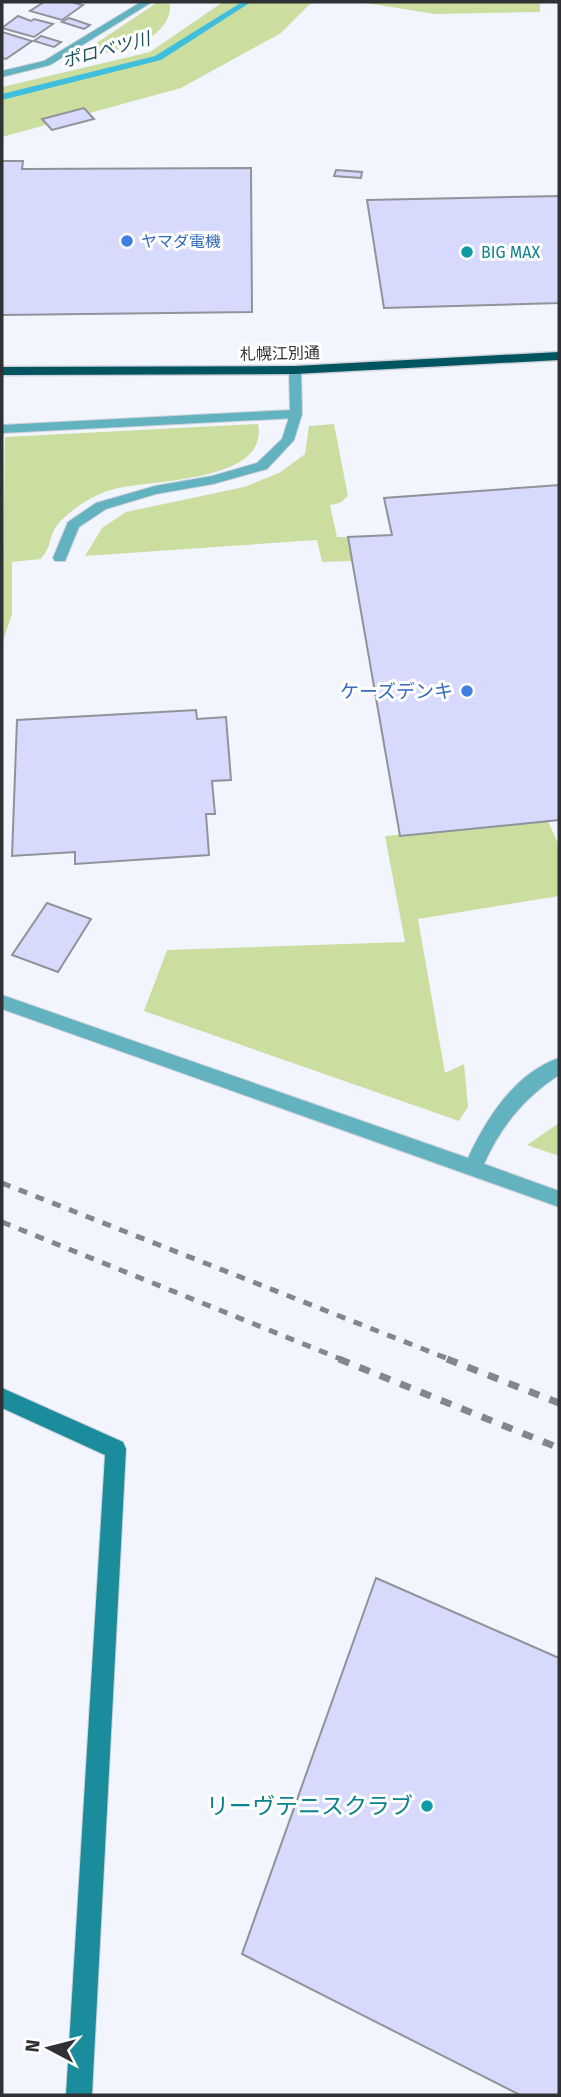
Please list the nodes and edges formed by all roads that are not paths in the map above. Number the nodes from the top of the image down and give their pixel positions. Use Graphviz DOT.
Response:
graph roads {
  1 [pos="146,2"];
  2 [pos="2,74"];
  3 [pos="559,356"];
  4 [pos="295,370"];
  5 [pos="2,372"];
  6 [pos="296,414"];
  7 [pos="2,429"];
  8 [pos="60,558"];
  9 [pos="2,1002"];
  10 [pos="559,1066"];
  11 [pos="473,1167"];
  12 [pos="559,1199"];
  13 [pos="2,1398"];
  14 [pos="79,2095"];
  1 -- 2 [label="street"];
  3 -- 4 [label="highway, 札幌江別通"];
  4 -- 5 [label="highway, 札幌江別通"];
  4 -- 6 [label="street"];
  6 -- 7 [label="street"];
  6 -- 8 [label="street"];
  9 -- 11 [label="street"];
  10 -- 11 [label="street"];
  11 -- 12 [label="street"];
  13 -- 14 [label="street"];
}
